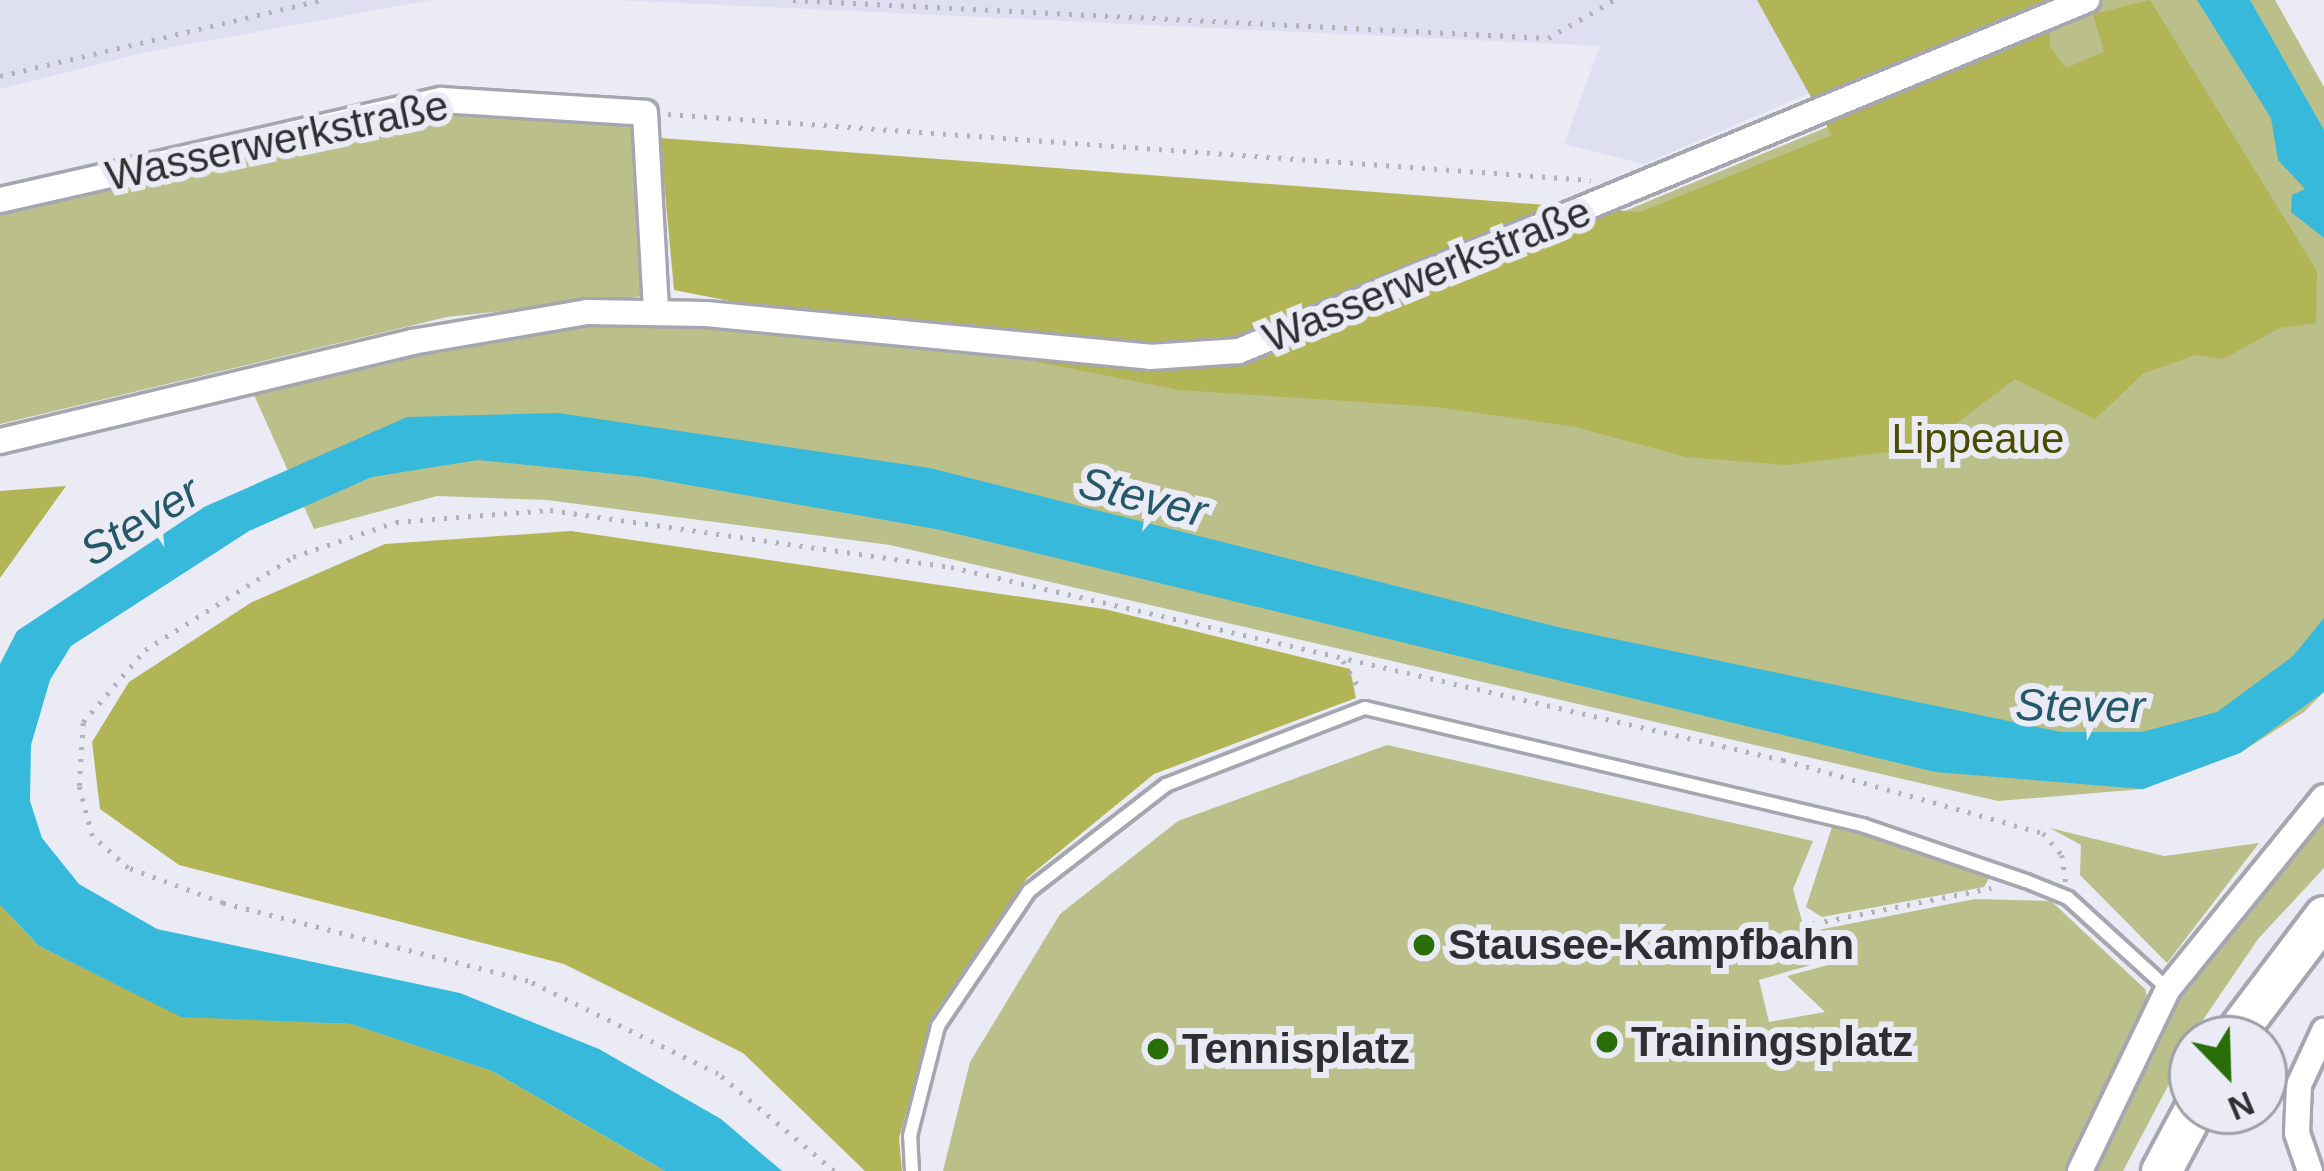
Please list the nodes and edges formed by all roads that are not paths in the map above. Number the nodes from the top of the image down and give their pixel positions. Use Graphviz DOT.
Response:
graph roads {
  1 [pos="2087,0"];
  2 [pos="0,200"];
  3 [pos="656,312"];
  4 [pos="0,441"];
  5 [pos="2324,796"];
  6 [pos="2324,916"];
  7 [pos="2168,989"];
  8 [pos="2249,1015"];
  9 [pos="2324,1030"];
  10 [pos="2180,1135"];
  11 [pos="912,1171"];
  12 [pos="2080,1171"];
  13 [pos="2161,1171"];
  14 [pos="2310,1171"];
  1 -- 3 [label="street, Wasserwerkstraße"];
  2 -- 3 [label="street, Wasserwerkstraße"];
  3 -- 4 [label="street, Wasserwerkstraße"];
  5 -- 7 [label="street"];
  6 -- 8 [label="main road"];
  7 -- 11 [label="lane"];
  7 -- 12 [label="street"];
  9 -- 14 [label="street"];
  10 -- 13 [label="main road"];
}
